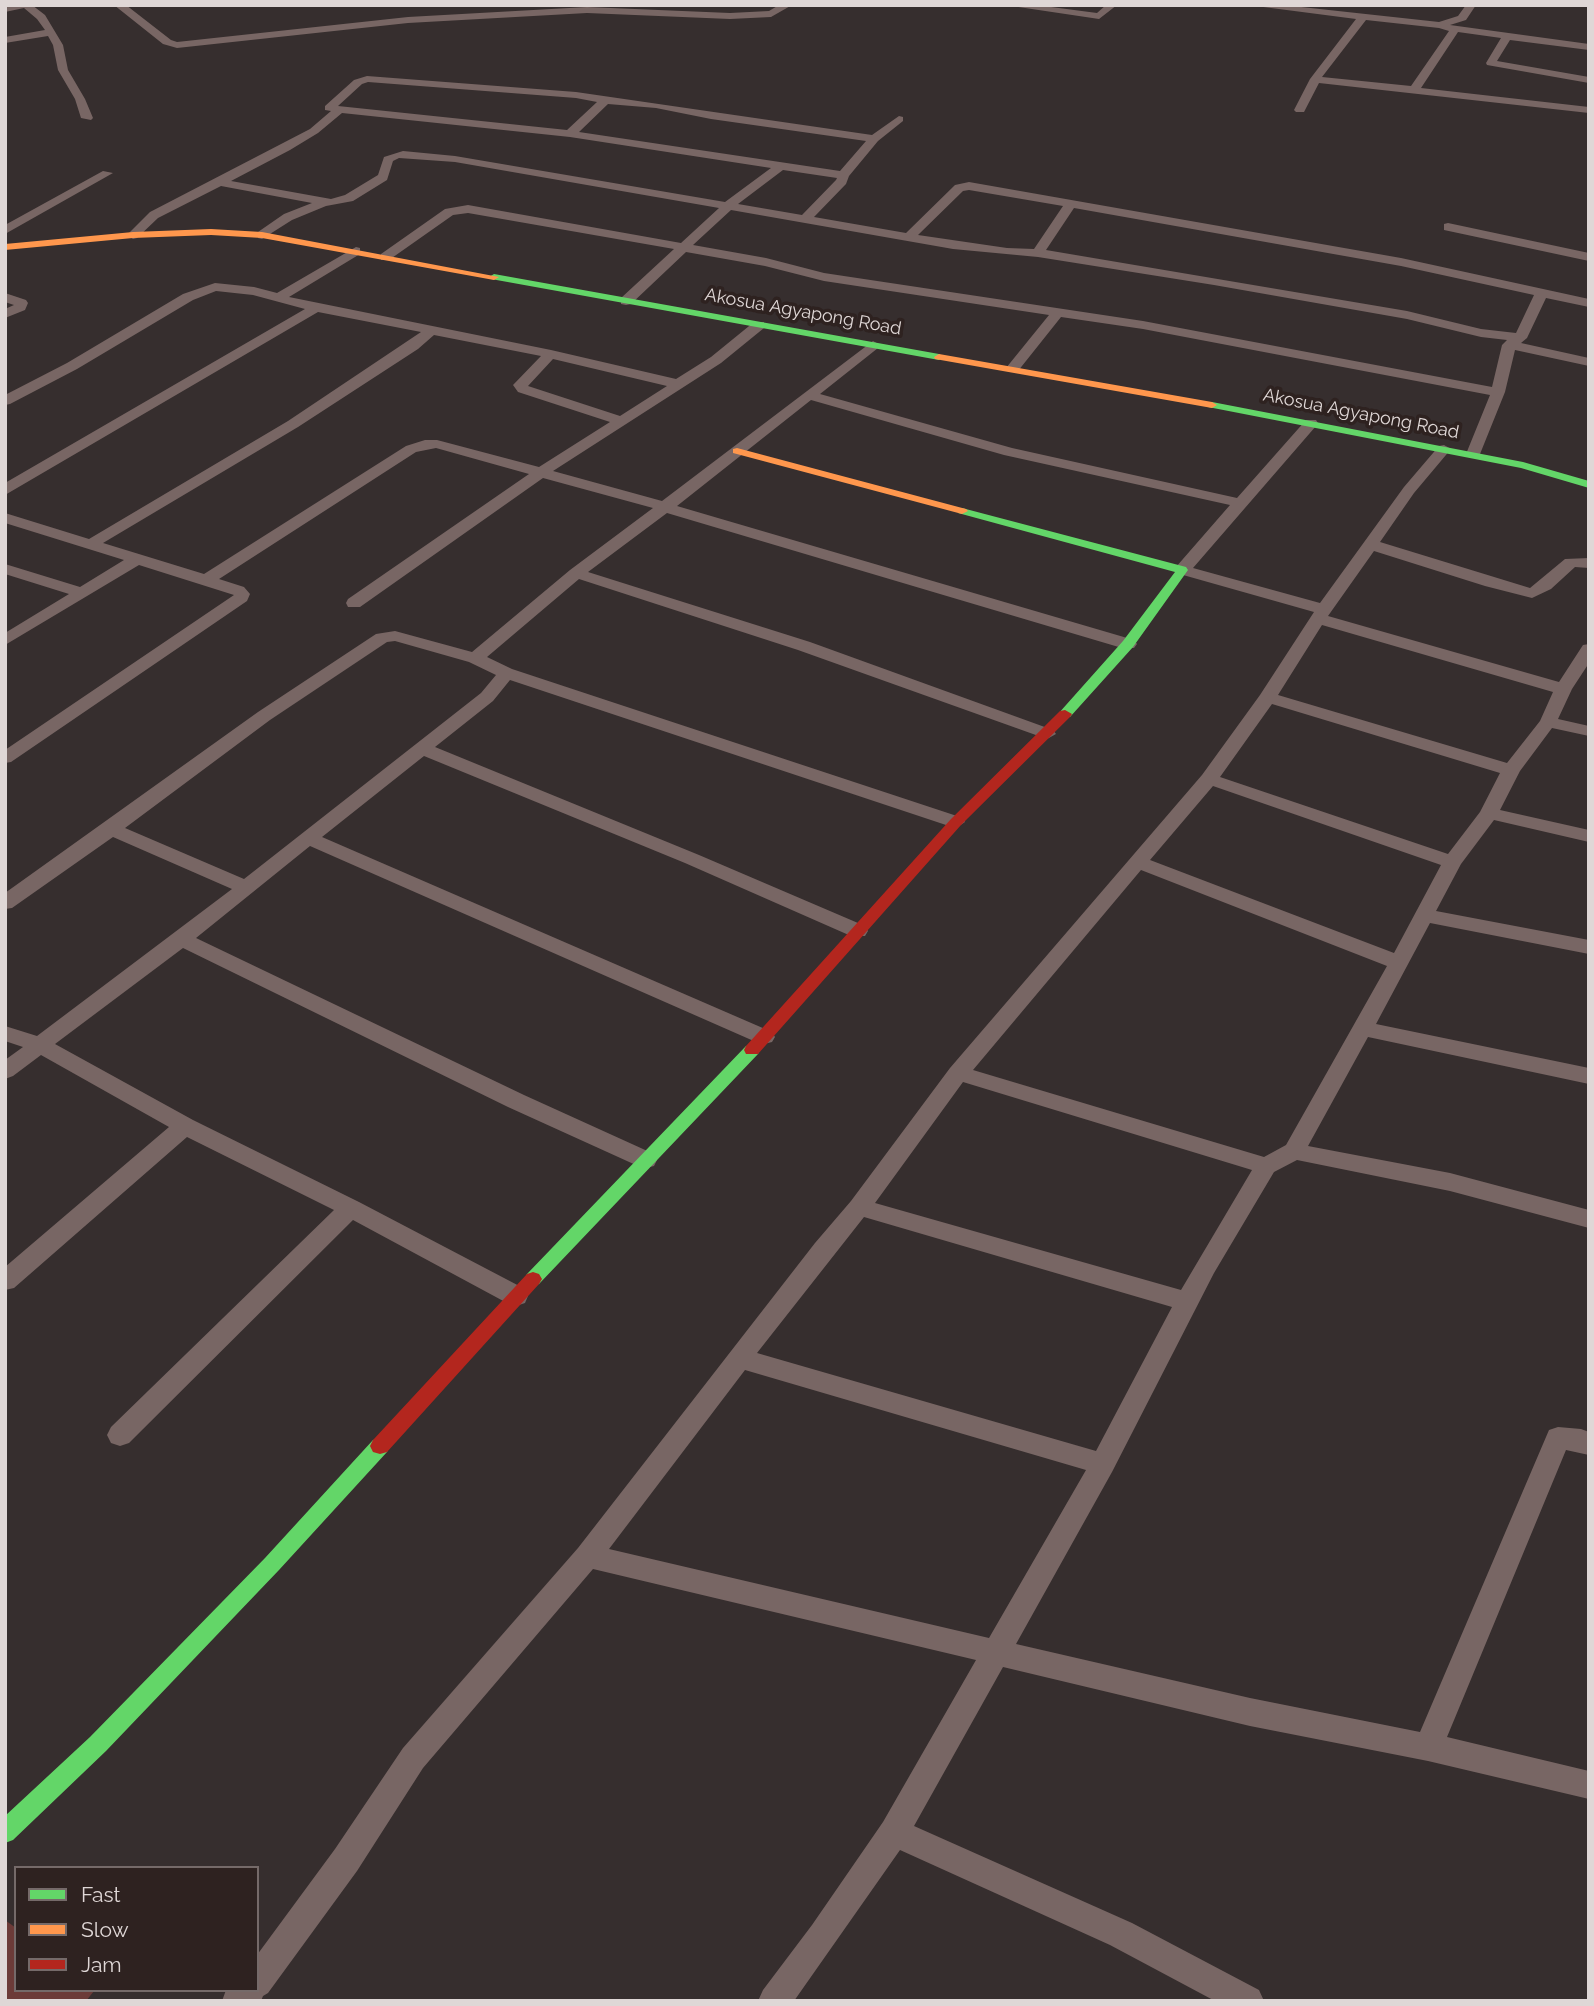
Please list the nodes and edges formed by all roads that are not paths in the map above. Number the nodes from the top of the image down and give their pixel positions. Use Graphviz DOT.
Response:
graph roads {
  1 [pos="25,5"];
  2 [pos="118,5"];
  3 [pos="787,5"];
  4 [pos="1010,5"];
  5 [pos="1112,5"];
  6 [pos="1253,5"];
  7 [pos="1471,5"];
  8 [pos="5,9"];
  9 [pos="1363,17"];
  10 [pos="1439,25"];
  11 [pos="1455,29"];
  12 [pos="51,32"];
  13 [pos="1508,35"];
  14 [pos="5,40"];
  15 [pos="1589,47"];
  16 [pos="1315,79"];
  17 [pos="1589,80"];
  18 [pos="1414,90"];
  19 [pos="605,100"];
  20 [pos="1300,110"];
  21 [pos="1589,110"];
  22 [pos="338,111"];
  23 [pos="87,118"];
  24 [pos="899,119"];
  25 [pos="570,134"];
  26 [pos="874,139"];
  27 [pos="779,167"];
  28 [pos="107,173"];
  29 [pos="843,176"];
  30 [pos="219,182"];
  31 [pos="322,203"];
  32 [pos="1071,204"];
  33 [pos="728,206"];
  34 [pos="805,219"];
  35 [pos="1448,227"];
  36 [pos="5,230"];
  37 [pos="133,235"];
  38 [pos="262,235"];
  39 [pos="909,237"];
  40 [pos="5,247"];
  41 [pos="681,248"];
  42 [pos="356,251"];
  43 [pos="1038,253"];
  44 [pos="385,257"];
  45 [pos="1589,257"];
  46 [pos="1542,293"];
  47 [pos="5,297"];
  48 [pos="278,298"];
  49 [pos="626,300"];
  50 [pos="1589,303"];
  51 [pos="316,308"];
  52 [pos="1058,312"];
  53 [pos="5,314"];
  54 [pos="759,324"];
  55 [pos="432,330"];
  56 [pos="1514,342"];
  57 [pos="873,345"];
  58 [pos="551,354"];
  59 [pos="1589,362"];
  60 [pos="1013,369"];
  61 [pos="678,384"];
  62 [pos="1498,392"];
  63 [pos="808,395"];
  64 [pos="5,401"];
  65 [pos="622,421"];
  66 [pos="1311,423"];
  67 [pos="1444,449"];
  68 [pos="737,451"];
  69 [pos="1473,454"];
  70 [pos="539,474"];
  71 [pos="1589,485"];
  72 [pos="5,490"];
  73 [pos="1240,503"];
  74 [pos="665,508"];
  75 [pos="5,518"];
  76 [pos="91,544"];
  77 [pos="1373,545"];
  78 [pos="137,559"];
  79 [pos="1589,563"];
  80 [pos="5,569"];
  81 [pos="1182,570"];
  82 [pos="576,573"];
  83 [pos="206,580"];
  84 [pos="83,593"];
  85 [pos="354,603"];
  86 [pos="1321,613"];
  87 [pos="5,640"];
  88 [pos="1128,644"];
  89 [pos="1589,649"];
  90 [pos="475,658"];
  91 [pos="506,673"];
  92 [pos="1563,689"];
  93 [pos="1268,698"];
  94 [pos="1548,722"];
  95 [pos="1589,731"];
  96 [pos="1046,734"];
  97 [pos="424,749"];
  98 [pos="5,758"];
  99 [pos="1511,770"];
  100 [pos="1209,779"];
  101 [pos="1489,813"];
  102 [pos="956,822"];
  103 [pos="111,829"];
  104 [pos="1589,836"];
  105 [pos="308,838"];
  106 [pos="1138,862"];
  107 [pos="1452,862"];
  108 [pos="245,887"];
  109 [pos="5,903"];
  110 [pos="1423,915"];
  111 [pos="858,931"];
  112 [pos="181,939"];
  113 [pos="1589,947"];
  114 [pos="1399,963"];
  115 [pos="1362,1028"];
  116 [pos="5,1033"];
  117 [pos="764,1037"];
  118 [pos="38,1044"];
  119 [pos="5,1070"];
  120 [pos="958,1073"];
  121 [pos="1589,1076"];
  122 [pos="185,1126"];
  123 [pos="1294,1151"];
  124 [pos="646,1160"];
  125 [pos="1266,1166"];
  126 [pos="859,1207"];
  127 [pos="351,1208"];
  128 [pos="1589,1219"];
  129 [pos="5,1281"];
  130 [pos="516,1296"];
  131 [pos="1188,1302"];
  132 [pos="739,1358"];
  133 [pos="120,1434"];
  134 [pos="1589,1444"];
  135 [pos="1103,1464"];
  136 [pos="588,1556"];
  137 [pos="998,1651"];
  138 [pos="1428,1748"];
  139 [pos="1589,1785"];
  140 [pos="5,1832"];
  141 [pos="894,1832"];
  142 [pos="259,1979"];
  143 [pos="774,2001"];
  144 [pos="1248,2001"];
  1 -- 8 [label="street"];
  1 -- 12 [label="street"];
  2 -- 3 [label="street"];
  4 -- 5 [label="street"];
  6 -- 9 [label="street"];
  7 -- 10 [label="street"];
  9 -- 10 [label="street"];
  9 -- 16 [label="street"];
  10 -- 11 [label="street"];
  11 -- 13 [label="street"];
  11 -- 18 [label="street"];
  12 -- 14 [label="street"];
  12 -- 23 [label="street"];
  13 -- 15 [label="street"];
  13 -- 17 [label="street"];
  16 -- 18 [label="street"];
  16 -- 20 [label="street"];
  18 -- 21 [label="street"];
  19 -- 22 [label="street"];
  19 -- 25 [label="street"];
  19 -- 26 [label="street"];
  22 -- 25 [label="street"];
  22 -- 30 [label="street"];
  24 -- 26 [label="street"];
  25 -- 27 [label="street"];
  26 -- 29 [label="street"];
  27 -- 29 [label="street"];
  27 -- 33 [label="street"];
  28 -- 36 [label="street"];
  29 -- 34 [label="street"];
  30 -- 31 [label="street"];
  30 -- 37 [label="street"];
  31 -- 33 [label="street"];
  31 -- 38 [label="street"];
  32 -- 39 [label="street"];
  32 -- 43 [label="street"];
  32 -- 46 [label="street"];
  33 -- 34 [label="street"];
  33 -- 41 [label="street"];
  34 -- 39 [label="street"];
  35 -- 45 [label="street"];
  37 -- 38 [label="street, Akosua Agyapong Road"];
  37 -- 40 [label="street, Akosua Agyapong Road"];
  38 -- 42 [label="street, Akosua Agyapong Road"];
  39 -- 43 [label="street"];
  41 -- 44 [label="street"];
  41 -- 49 [label="street"];
  41 -- 52 [label="street"];
  42 -- 44 [label="street, Akosua Agyapong Road"];
  42 -- 48 [label="street"];
  43 -- 56 [label="street"];
  44 -- 49 [label="street, Akosua Agyapong Road"];
  46 -- 50 [label="street"];
  46 -- 56 [label="street"];
  47 -- 53 [label="street"];
  48 -- 51 [label="street"];
  48 -- 64 [label="street"];
  49 -- 54 [label="street, Akosua Agyapong Road"];
  51 -- 55 [label="street"];
  51 -- 72 [label="street"];
  52 -- 60 [label="street"];
  52 -- 62 [label="street"];
  54 -- 57 [label="street, Akosua Agyapong Road"];
  54 -- 61 [label="street"];
  55 -- 58 [label="street"];
  55 -- 76 [label="street"];
  56 -- 59 [label="street"];
  56 -- 62 [label="street"];
  57 -- 60 [label="street, Akosua Agyapong Road"];
  57 -- 63 [label="street"];
  58 -- 61 [label="street"];
  58 -- 65 [label="street"];
  60 -- 66 [label="street, Akosua Agyapong Road"];
  61 -- 65 [label="street"];
  62 -- 69 [label="street"];
  63 -- 68 [label="street"];
  63 -- 73 [label="street"];
  65 -- 70 [label="street"];
  66 -- 67 [label="street, Akosua Agyapong Road"];
  66 -- 73 [label="street"];
  67 -- 69 [label="street, Akosua Agyapong Road"];
  67 -- 77 [label="street"];
  68 -- 74 [label="street"];
  68 -- 81 [label="street"];
  69 -- 71 [label="street, Akosua Agyapong Road"];
  70 -- 74 [label="street"];
  70 -- 83 [label="street"];
  70 -- 85 [label="street"];
  73 -- 81 [label="street"];
  74 -- 82 [label="street"];
  74 -- 88 [label="street"];
  75 -- 76 [label="street"];
  76 -- 78 [label="street"];
  77 -- 79 [label="street"];
  77 -- 86 [label="street"];
  78 -- 83 [label="street"];
  78 -- 84 [label="street"];
  80 -- 84 [label="street"];
  81 -- 86 [label="street"];
  81 -- 88 [label="street"];
  82 -- 90 [label="street"];
  82 -- 96 [label="street"];
  83 -- 98 [label="street"];
  84 -- 87 [label="street"];
  86 -- 92 [label="street"];
  86 -- 93 [label="street"];
  88 -- 96 [label="street"];
  89 -- 92 [label="street"];
  90 -- 91 [label="street"];
  90 -- 103 [label="street"];
  91 -- 97 [label="street"];
  91 -- 102 [label="street"];
  92 -- 94 [label="street"];
  93 -- 99 [label="street"];
  93 -- 100 [label="street"];
  94 -- 95 [label="street"];
  94 -- 99 [label="street"];
  96 -- 102 [label="street"];
  97 -- 105 [label="street"];
  97 -- 111 [label="street"];
  99 -- 101 [label="street"];
  100 -- 106 [label="street"];
  100 -- 107 [label="street"];
  101 -- 104 [label="street"];
  101 -- 107 [label="street"];
  102 -- 111 [label="street"];
  103 -- 108 [label="street"];
  103 -- 109 [label="street"];
  105 -- 108 [label="street"];
  105 -- 117 [label="street"];
  106 -- 114 [label="street"];
  106 -- 120 [label="street"];
  107 -- 110 [label="street"];
  108 -- 112 [label="street"];
  110 -- 113 [label="street"];
  110 -- 114 [label="street"];
  111 -- 117 [label="street"];
  112 -- 118 [label="street"];
  112 -- 124 [label="street"];
  114 -- 115 [label="street"];
  115 -- 121 [label="street"];
  115 -- 123 [label="street"];
  116 -- 118 [label="street"];
  117 -- 124 [label="street"];
  118 -- 119 [label="street"];
  118 -- 122 [label="street"];
  120 -- 125 [label="street"];
  120 -- 126 [label="street"];
  122 -- 127 [label="street"];
  122 -- 129 [label="street"];
  123 -- 125 [label="street"];
  123 -- 128 [label="street"];
  124 -- 130 [label="street"];
  125 -- 131 [label="street"];
  126 -- 131 [label="street"];
  126 -- 132 [label="street"];
  127 -- 130 [label="street"];
  127 -- 133 [label="street"];
  130 -- 140 [label="street"];
  131 -- 135 [label="street"];
  132 -- 135 [label="street"];
  132 -- 136 [label="street"];
  134 -- 138 [label="street"];
  135 -- 137 [label="street"];
  136 -- 137 [label="street"];
  136 -- 142 [label="street"];
  137 -- 138 [label="street"];
  137 -- 141 [label="street"];
  138 -- 139 [label="street"];
  141 -- 143 [label="street"];
  141 -- 144 [label="street"];
}
